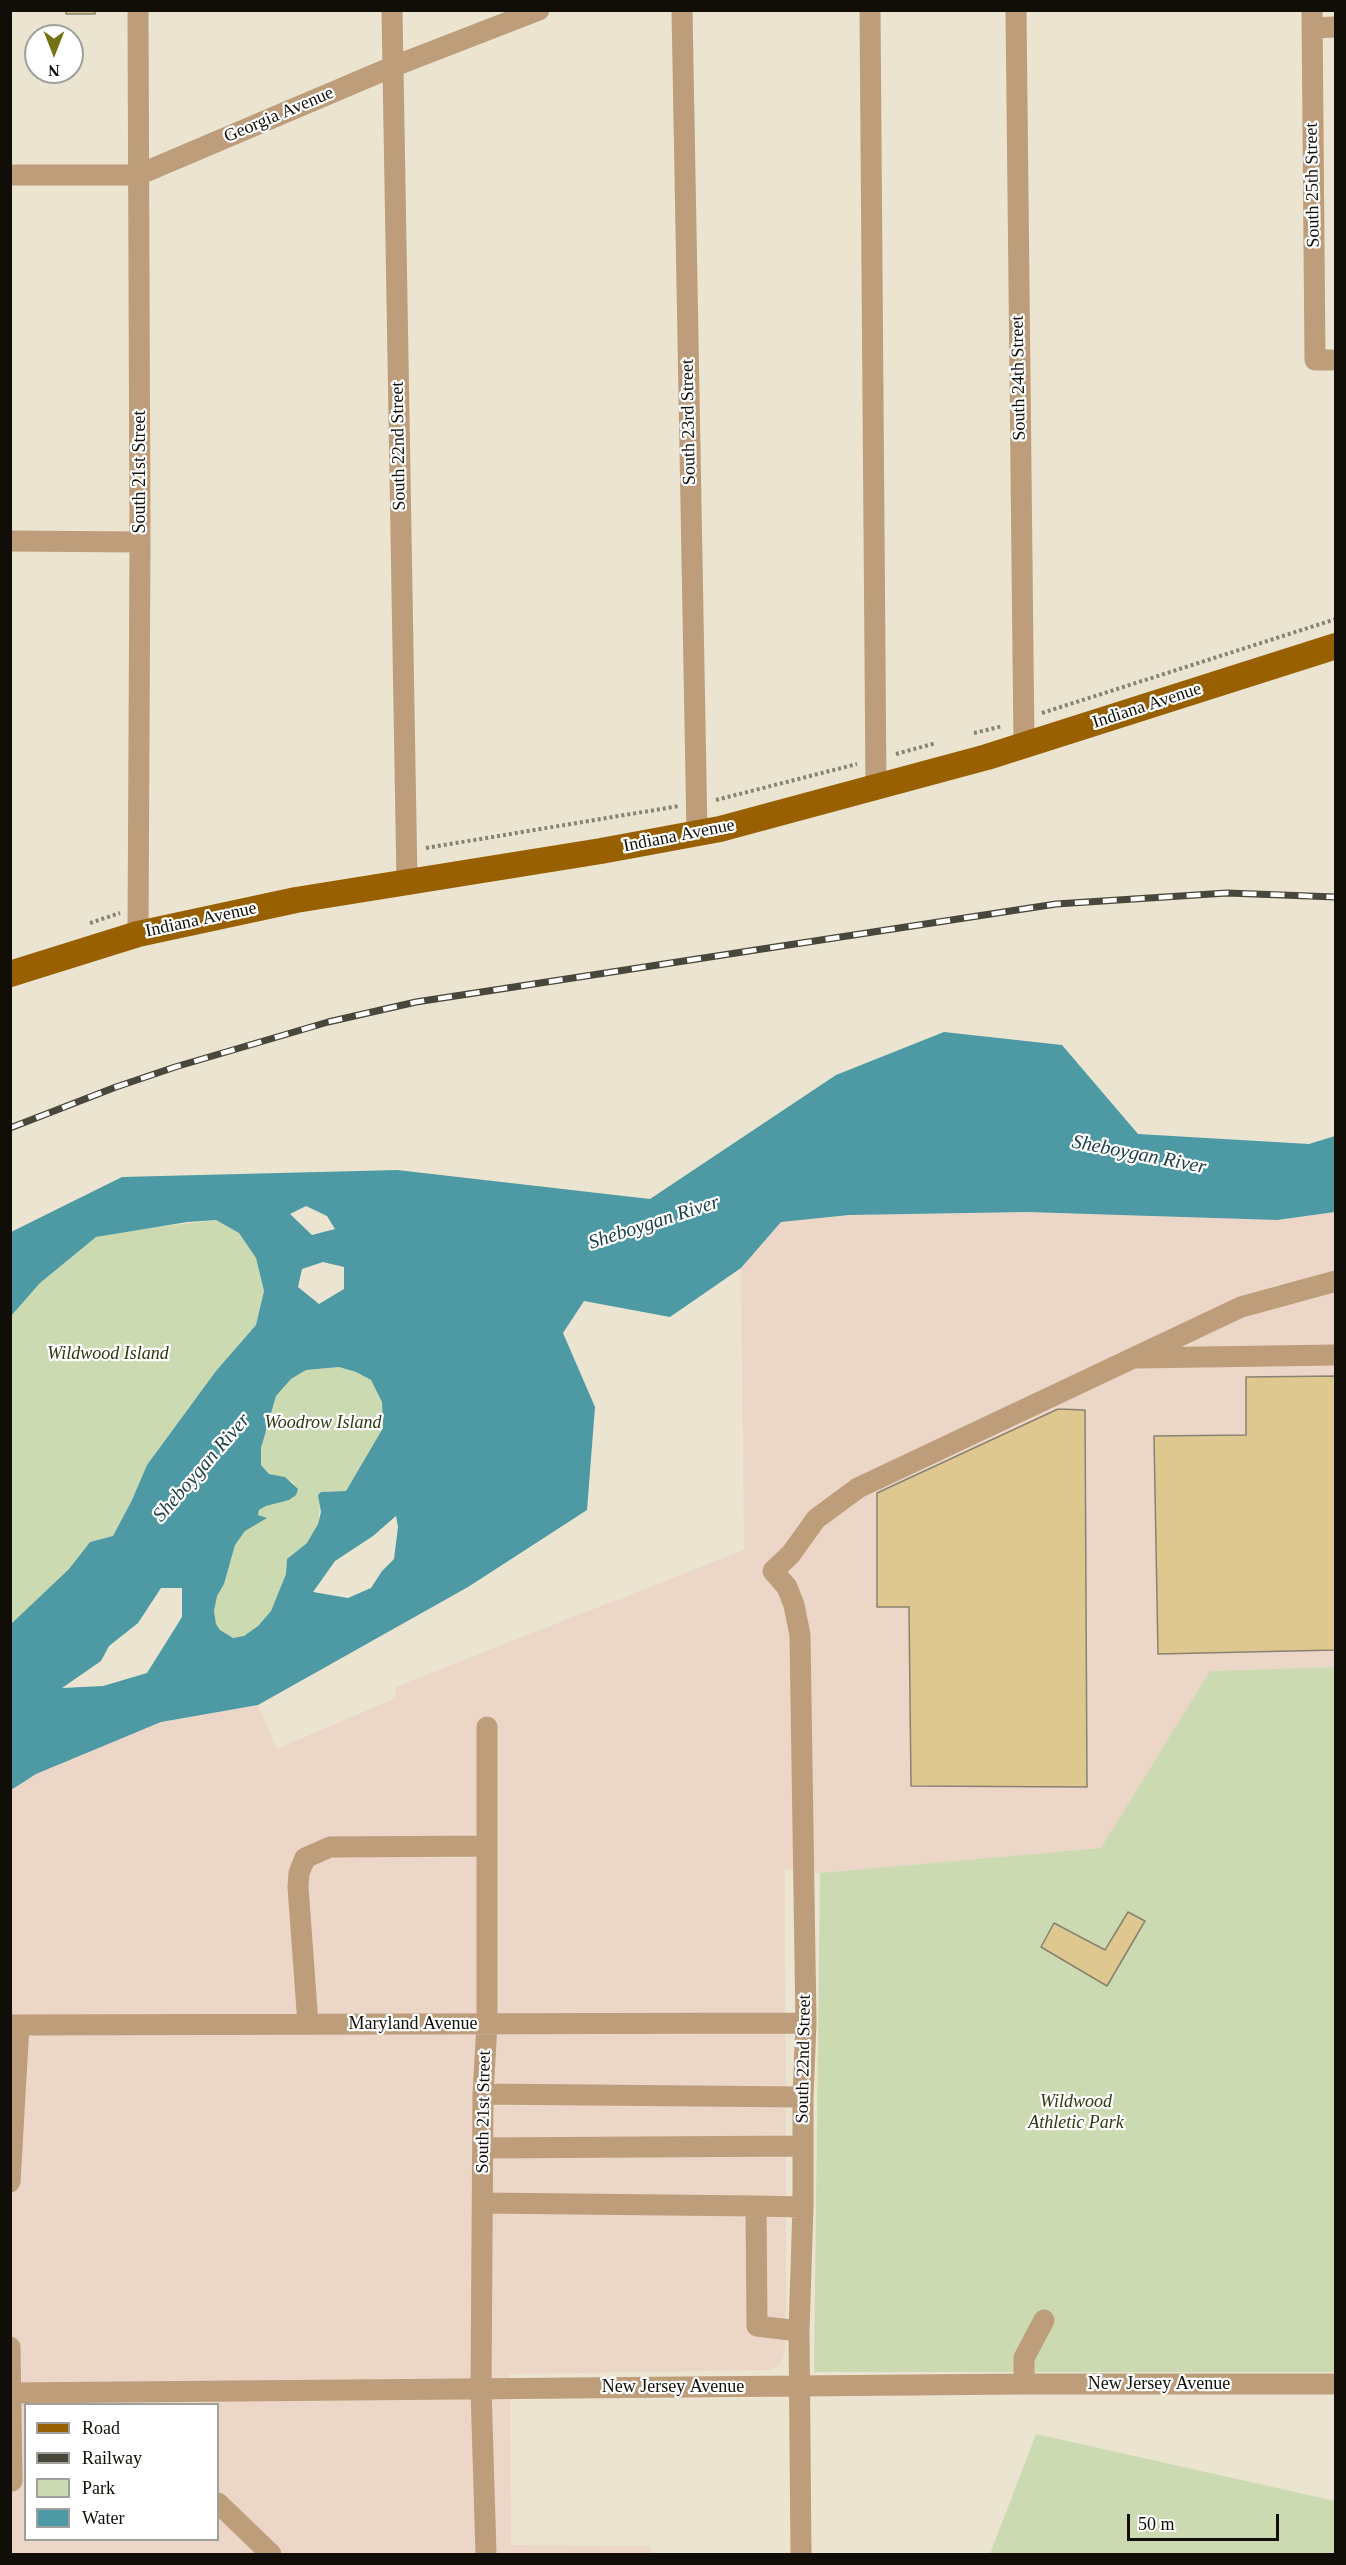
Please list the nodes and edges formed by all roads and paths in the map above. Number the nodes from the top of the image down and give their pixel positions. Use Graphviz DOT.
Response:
graph roads {
  1 [pos="138,10"];
  2 [pos="392,10"];
  3 [pos="539,10"];
  4 [pos="682,10"];
  5 [pos="870,10"];
  6 [pos="1016,10"];
  7 [pos="1312,19"];
  8 [pos="1335,27"];
  9 [pos="392,67"];
  10 [pos="10,175"];
  11 [pos="138,175"];
  12 [pos="1325,360"];
  13 [pos="10,541"];
  14 [pos="140,542"];
  15 [pos="1335,619"];
  16 [pos="1335,646"];
  17 [pos="1040,714"];
  18 [pos="1008,724"];
  19 [pos="974,734"];
  20 [pos="936,743"];
  21 [pos="1024,746"];
  22 [pos="875,760"];
  23 [pos="876,786"];
  24 [pos="697,803"];
  25 [pos="697,834"];
  26 [pos="406,851"];
  27 [pos="407,882"];
  28 [pos="138,934"];
  29 [pos="10,974"];
  30 [pos="1335,1281"];
  31 [pos="1335,1355"];
  32 [pos="1131,1358"];
  33 [pos="487,1727"];
  34 [pos="487,1846"];
  35 [pos="806,2023"];
  36 [pos="308,2024"];
  37 [pos="487,2024"];
  38 [pos="15,2025"];
  39 [pos="483,2094"];
  40 [pos="803,2097"];
  41 [pos="802,2146"];
  42 [pos="483,2148"];
  43 [pos="10,2182"];
  44 [pos="483,2203"];
  45 [pos="756,2206"];
  46 [pos="803,2207"];
  47 [pos="1044,2320"];
  48 [pos="799,2331"];
  49 [pos="10,2347"];
  50 [pos="1024,2384"];
  51 [pos="1335,2384"];
  52 [pos="800,2386"];
  53 [pos="481,2389"];
  54 [pos="11,2393"];
  55 [pos="210,2398"];
  56 [pos="12,2481"];
  57 [pos="219,2505"];
  58 [pos="271,2554"];
  59 [pos="486,2554"];
  60 [pos="801,2554"];
  1 -- 11 [label="street, South 21st Street"];
  2 -- 9 [label="street, South 22nd Street"];
  3 -- 9 [label="street, Georgia Avenue"];
  4 -- 24 [label="street, South 23rd Street"];
  5 -- 22 [label="street"];
  6 -- 21 [label="street, South 24th Street"];
  7 -- 8 [label="street"];
  7 -- 12 [label="street, South 25th Street"];
  9 -- 11 [label="street, Georgia Avenue"];
  9 -- 26 [label="street, South 22nd Street"];
  10 -- 11 [label="street, Georgia Avenue"];
  11 -- 14 [label="street, South 21st Street"];
  13 -- 14 [label="street"];
  14 -- 28 [label="street, South 21st Street"];
  15 -- 17 [label="path"];
  16 -- 21 [label="main road, Indiana Avenue"];
  18 -- 19 [label="path"];
  20 -- 22 [label="path"];
  21 -- 23 [label="main road, Indiana Avenue"];
  22 -- 23 [label="street"];
  22 -- 24 [label="path"];
  23 -- 25 [label="main road, Indiana Avenue"];
  24 -- 25 [label="street, South 23rd Street"];
  24 -- 26 [label="path"];
  25 -- 27 [label="main road, Indiana Avenue"];
  26 -- 27 [label="street, South 22nd Street"];
  27 -- 28 [label="main road, Indiana Avenue"];
  28 -- 29 [label="main road, Indiana Avenue"];
  30 -- 32 [label="street"];
  31 -- 32 [label="street"];
  32 -- 35 [label="street, South 22nd Street"];
  33 -- 34 [label="street, South 21st Street"];
  34 -- 36 [label="street"];
  34 -- 37 [label="street, South 21st Street"];
  35 -- 37 [label="street, Maryland Avenue"];
  35 -- 40 [label="street, South 22nd Street"];
  36 -- 37 [label="street, Maryland Avenue"];
  36 -- 38 [label="street, Maryland Avenue"];
  37 -- 39 [label="street, South 21st Street"];
  38 -- 43 [label="street"];
  39 -- 40 [label="street"];
  39 -- 42 [label="street, South 21st Street"];
  40 -- 41 [label="street, South 22nd Street"];
  41 -- 42 [label="street"];
  41 -- 46 [label="street, South 22nd Street"];
  42 -- 44 [label="street, South 21st Street"];
  44 -- 45 [label="street"];
  44 -- 53 [label="street, South 21st Street"];
  45 -- 46 [label="street"];
  45 -- 48 [label="street"];
  46 -- 48 [label="street, South 22nd Street"];
  47 -- 50 [label="street"];
  48 -- 52 [label="street, South 22nd Street"];
  49 -- 54 [label="street"];
  50 -- 51 [label="street, New Jersey Avenue"];
  50 -- 52 [label="street, New Jersey Avenue"];
  52 -- 53 [label="street, New Jersey Avenue"];
  52 -- 60 [label="street, South 22nd Street"];
  53 -- 55 [label="street, New Jersey Avenue"];
  53 -- 59 [label="street, South 21st Street"];
  54 -- 55 [label="street, New Jersey Avenue"];
  54 -- 56 [label="street"];
  57 -- 58 [label="street"];
}
